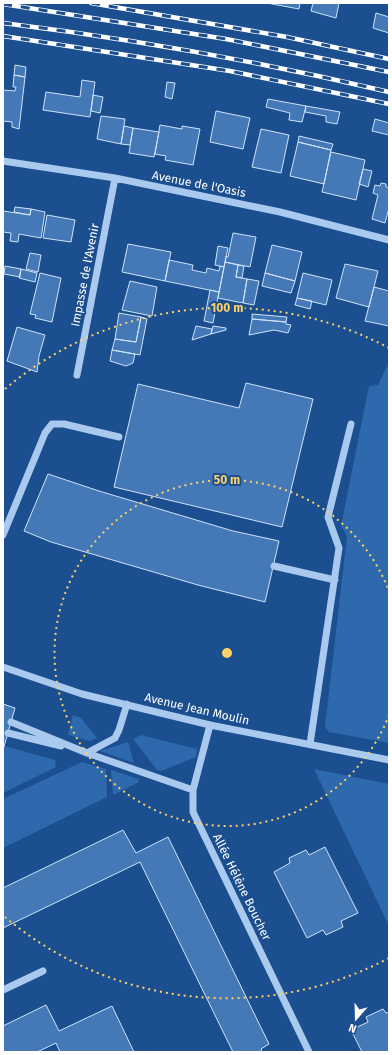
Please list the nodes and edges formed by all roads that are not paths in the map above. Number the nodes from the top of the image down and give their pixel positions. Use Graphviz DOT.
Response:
graph roads {
  1 [pos="3,161"];
  2 [pos="115,178"];
  3 [pos="389,240"];
  4 [pos="77,375"];
  5 [pos="351,424"];
  6 [pos="119,437"];
  7 [pos="3,535"];
  8 [pos="274,566"];
  9 [pos="334,580"];
  10 [pos="3,667"];
  11 [pos="127,704"];
  12 [pos="11,722"];
  13 [pos="210,725"];
  14 [pos="8,733"];
  15 [pos="310,744"];
  16 [pos="87,753"];
  17 [pos="389,760"];
  18 [pos="193,790"];
  19 [pos="43,971"];
  20 [pos="3,990"];
  21 [pos="309,1052"];
  1 -- 2 [label="street, Avenue de l'Oasis"];
  2 -- 3 [label="street, Avenue de l'Oasis"];
  2 -- 4 [label="street, Impasse de l'Avenir"];
  5 -- 9 [label="street"];
  6 -- 7 [label="street"];
  8 -- 9 [label="street"];
  9 -- 15 [label="street"];
  10 -- 11 [label="street, Avenue Jean Moulin"];
  11 -- 13 [label="street, Avenue Jean Moulin"];
  11 -- 16 [label="street"];
  12 -- 16 [label="street"];
  13 -- 15 [label="street, Avenue Jean Moulin"];
  13 -- 18 [label="street, Allée Hélène Boucher"];
  14 -- 16 [label="street"];
  15 -- 17 [label="street, Avenue Jean Moulin"];
  16 -- 18 [label="street"];
  18 -- 21 [label="street, Allée Hélène Boucher"];
  19 -- 20 [label="street"];
}
